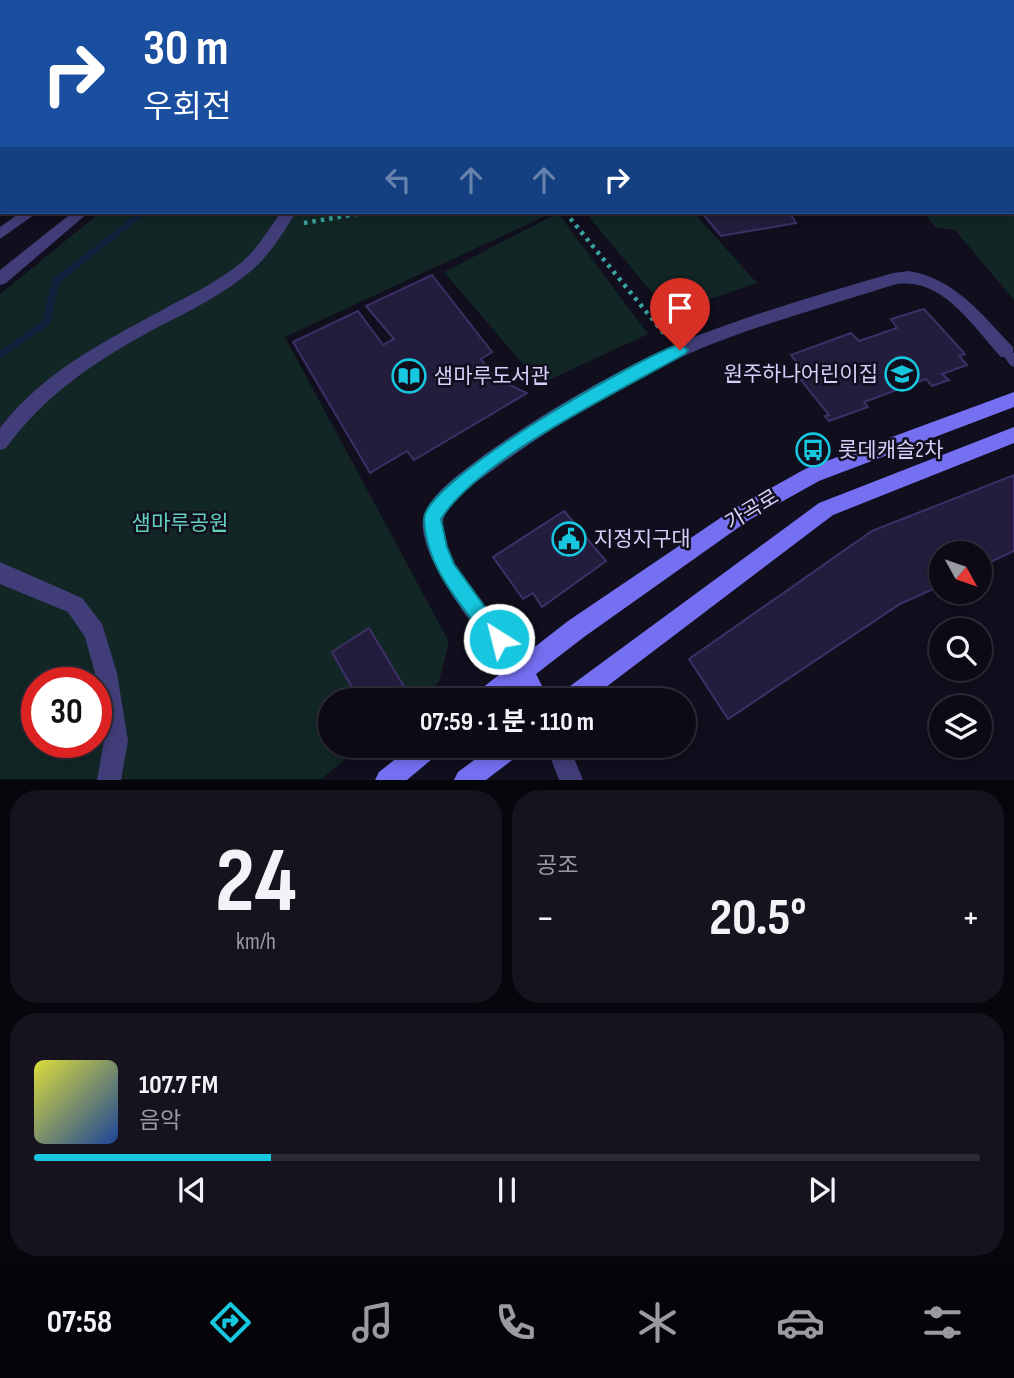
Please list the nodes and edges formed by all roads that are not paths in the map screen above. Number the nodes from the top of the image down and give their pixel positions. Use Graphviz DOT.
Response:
graph roads {
  1 [pos="28,214"];
  2 [pos="80,214"];
  3 [pos="284,219"];
  4 [pos="0,234"];
  5 [pos="0,279"];
  6 [pos="1010,357"];
  7 [pos="1014,399"];
  8 [pos="1014,435"];
  9 [pos="0,442"];
  10 [pos="0,572"];
  11 [pos="521,670"];
  12 [pos="499,688"];
  13 [pos="531,688"];
  14 [pos="586,688"];
  15 [pos="414,758"];
  16 [pos="496,758"];
  17 [pos="563,758"];
  18 [pos="109,779"];
  19 [pos="387,779"];
  20 [pos="467,779"];
  21 [pos="571,779"];
  1 -- 4 [label="street"];
  2 -- 5 [label="street"];
  3 -- 9 [label="street"];
  6 -- 11 [label="street"];
  7 -- 11 [label="street, 가곡로"];
  8 -- 14 [label="street, 가곡로"];
  10 -- 18 [label="street"];
  11 -- 12 [label="street, 가곡로"];
  11 -- 13 [label="street"];
  15 -- 19 [label="street"];
  16 -- 20 [label="street"];
  17 -- 21 [label="street"];
}
